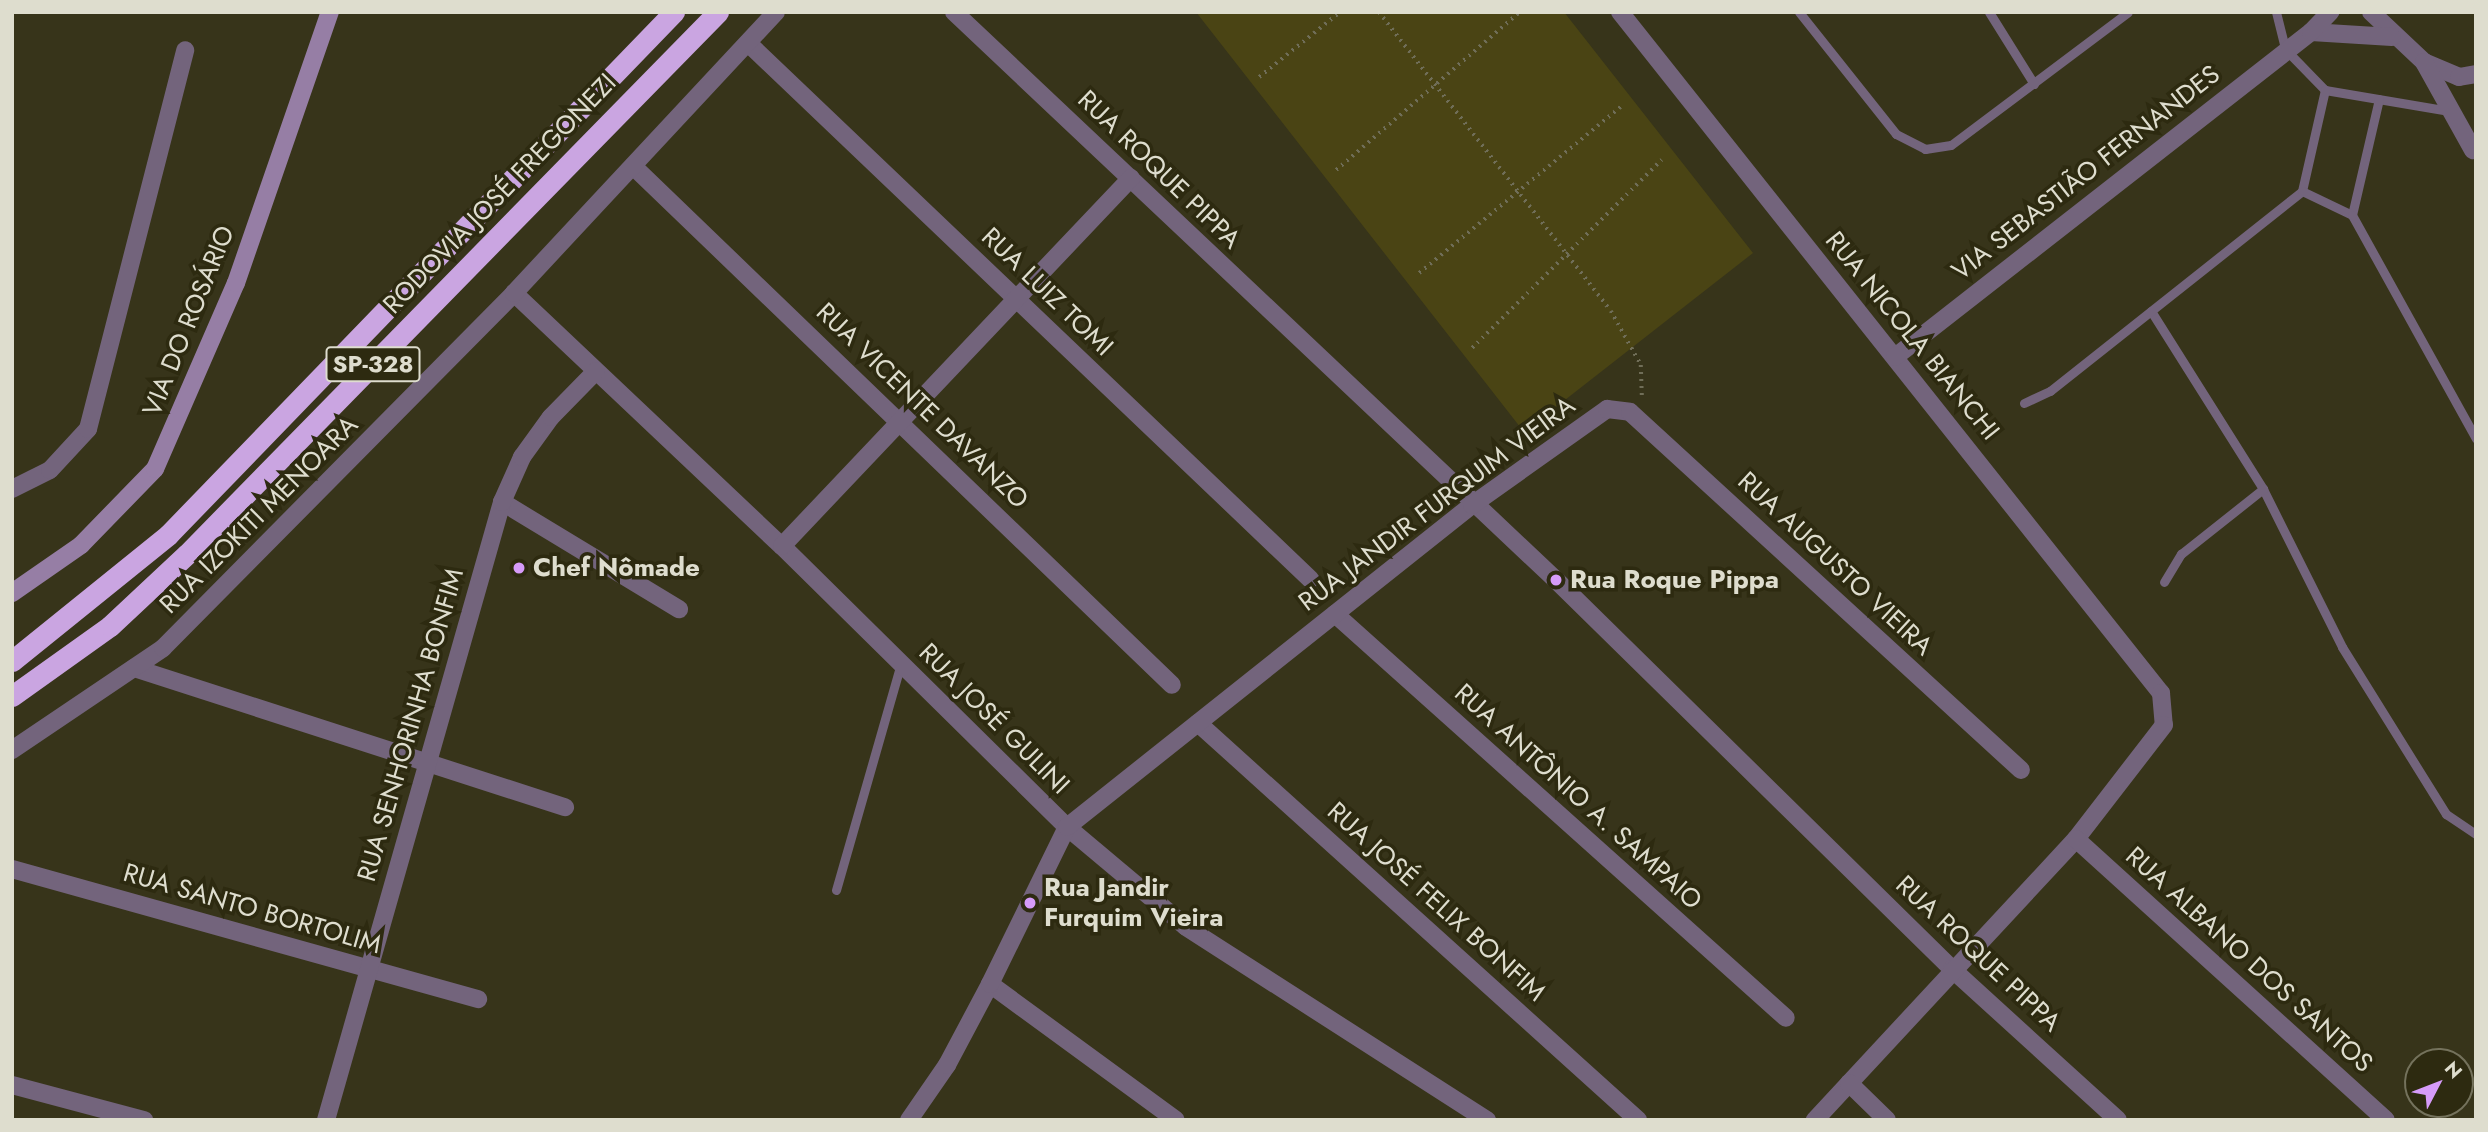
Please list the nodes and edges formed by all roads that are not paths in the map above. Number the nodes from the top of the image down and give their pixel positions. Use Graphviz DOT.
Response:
graph roads {
  1 [pos="330,12"];
  2 [pos="674,12"];
  3 [pos="718,12"];
  4 [pos="776,12"];
  5 [pos="954,12"];
  6 [pos="1620,12"];
  7 [pos="1799,12"];
  8 [pos="1989,12"];
  9 [pos="2128,12"];
  10 [pos="2276,12"];
  11 [pos="2330,12"];
  12 [pos="2371,12"];
  13 [pos="2311,32"];
  14 [pos="2392,37"];
  15 [pos="747,43"];
  16 [pos="2285,49"];
  17 [pos="185,50"];
  18 [pos="2424,62"];
  19 [pos="2476,74"];
  20 [pos="2034,84"];
  21 [pos="2325,90"];
  22 [pos="2379,99"];
  23 [pos="2449,111"];
  24 [pos="2473,150"];
  25 [pos="634,166"];
  26 [pos="1131,178"];
  27 [pos="2302,191"];
  28 [pos="2352,215"];
  29 [pos="514,293"];
  30 [pos="1018,302"];
  31 [pos="2151,311"];
  32 [pos="1895,357"];
  33 [pos="596,371"];
  34 [pos="2024,403"];
  35 [pos="1607,409"];
  36 [pos="903,423"];
  37 [pos="2476,439"];
  38 [pos="12,489"];
  39 [pos="2263,489"];
  40 [pos="502,502"];
  41 [pos="1472,505"];
  42 [pos="782,546"];
  43 [pos="1310,579"];
  44 [pos="2164,582"];
  45 [pos="12,593"];
  46 [pos="679,609"];
  47 [pos="1335,614"];
  48 [pos="12,661"];
  49 [pos="901,664"];
  50 [pos="134,668"];
  51 [pos="1172,685"];
  52 [pos="12,696"];
  53 [pos="1198,723"];
  54 [pos="12,750"];
  55 [pos="428,764"];
  56 [pos="2021,770"];
  57 [pos="565,807"];
  58 [pos="1067,827"];
  59 [pos="2476,834"];
  60 [pos="2076,839"];
  61 [pos="12,869"];
  62 [pos="836,890"];
  63 [pos="370,968"];
  64 [pos="1952,969"];
  65 [pos="990,984"];
  66 [pos="478,999"];
  67 [pos="1786,1018"];
  68 [pos="1849,1083"];
  69 [pos="12,1085"];
  70 [pos="144,1120"];
  71 [pos="326,1120"];
  72 [pos="909,1120"];
  73 [pos="1176,1120"];
  74 [pos="1487,1120"];
  75 [pos="1638,1120"];
  76 [pos="1815,1120"];
  77 [pos="1887,1120"];
  78 [pos="2118,1120"];
  79 [pos="2386,1120"];
  1 -- 45 [label="street, VIA DO ROSÁRIO"];
  2 -- 48 [label="highway, RODOVIA JOSÉ FREGONEZI / SP-328"];
  3 -- 52 [label="highway, RODOVIA JOSÉ FREGONEZI / SP-328"];
  4 -- 15 [label="street, RUA IZOKITI MENOARA"];
  5 -- 26 [label="street, RUA ROQUE PIPPA"];
  6 -- 32 [label="street, RUA NICOLA BIANCHI"];
  7 -- 20 [label="lane"];
  8 -- 20 [label="lane"];
  9 -- 20 [label="lane"];
  10 -- 16 [label="lane"];
  11 -- 13 [label="street, VIA SEBASTIÃO FERNANDES"];
  12 -- 14 [label="street"];
  13 -- 14 [label="street"];
  13 -- 16 [label="street, VIA SEBASTIÃO FERNANDES"];
  14 -- 18 [label="street"];
  15 -- 25 [label="street, RUA IZOKITI MENOARA"];
  15 -- 30 [label="street, RUA LUIZ TOMI"];
  16 -- 21 [label="lane"];
  16 -- 32 [label="street, VIA SEBASTIÃO FERNANDES"];
  17 -- 38 [label="street"];
  18 -- 19 [label="street"];
  18 -- 23 [label="street"];
  21 -- 22 [label="lane"];
  21 -- 27 [label="lane"];
  22 -- 23 [label="lane"];
  22 -- 28 [label="lane"];
  23 -- 24 [label="street"];
  25 -- 29 [label="street, RUA IZOKITI MENOARA"];
  25 -- 36 [label="street, RUA VICENTE DAVANZO"];
  26 -- 30 [label="street"];
  26 -- 41 [label="street, RUA ROQUE PIPPA"];
  27 -- 28 [label="lane"];
  27 -- 31 [label="lane"];
  28 -- 37 [label="lane"];
  29 -- 33 [label="street, RUA JOSÉ GULINI"];
  29 -- 50 [label="street, RUA IZOKITI MENOARA"];
  30 -- 36 [label="street"];
  30 -- 43 [label="street, RUA LUIZ TOMI"];
  31 -- 34 [label="lane"];
  31 -- 39 [label="lane"];
  32 -- 60 [label="street, RUA NICOLA BIANCHI"];
  33 -- 40 [label="street, RUA SENHORINHA BONFIM"];
  33 -- 42 [label="street, RUA JOSÉ GULINI"];
  35 -- 41 [label="street, RUA JANDIR FURQUIM VIEIRA"];
  35 -- 56 [label="street, RUA AUGUSTO VIEIRA"];
  36 -- 42 [label="street"];
  36 -- 51 [label="street, RUA VICENTE DAVANZO"];
  39 -- 44 [label="lane"];
  39 -- 59 [label="lane"];
  40 -- 46 [label="street"];
  40 -- 55 [label="street, RUA SENHORINHA BONFIM"];
  41 -- 47 [label="street, RUA JANDIR FURQUIM VIEIRA"];
  41 -- 64 [label="street, RUA ROQUE PIPPA"];
  42 -- 49 [label="street, RUA JOSÉ GULINI"];
  47 -- 53 [label="street, RUA JANDIR FURQUIM VIEIRA"];
  47 -- 67 [label="street, RUA ANTÔNIO A. SAMPAIO"];
  49 -- 58 [label="street, RUA JOSÉ GULINI"];
  49 -- 62 [label="lane"];
  50 -- 54 [label="street, RUA IZOKITI MENOARA"];
  50 -- 55 [label="street"];
  53 -- 58 [label="street, RUA JANDIR FURQUIM VIEIRA"];
  53 -- 75 [label="street, RUA JOSÉ FELIX BONFIM"];
  55 -- 57 [label="street"];
  55 -- 63 [label="street, RUA SENHORINHA BONFIM"];
  58 -- 65 [label="street, RUA JANDIR FURQUIM VIEIRA"];
  58 -- 74 [label="street, RUA JOSÉ GULINI"];
  60 -- 64 [label="street"];
  60 -- 79 [label="street, RUA ALBANO DOS SANTOS"];
  61 -- 63 [label="street, RUA SANTO BORTOLIM"];
  63 -- 66 [label="street, RUA SANTO BORTOLIM"];
  63 -- 71 [label="street, RUA SENHORINHA BONFIM"];
  64 -- 68 [label="street"];
  64 -- 78 [label="street, RUA ROQUE PIPPA"];
  65 -- 72 [label="street, RUA JANDIR FURQUIM VIEIRA"];
  65 -- 73 [label="street"];
  68 -- 76 [label="street"];
  68 -- 77 [label="street"];
  69 -- 70 [label="street"];
}
